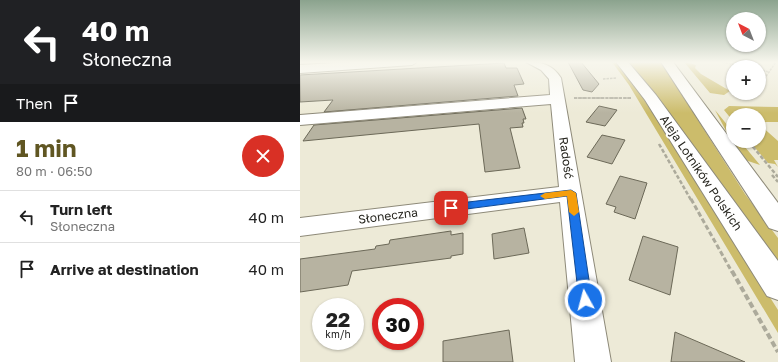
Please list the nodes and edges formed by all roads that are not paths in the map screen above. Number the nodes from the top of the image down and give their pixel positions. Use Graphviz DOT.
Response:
graph roads {
  1 [pos="555,79"];
  2 [pos="631,79"];
  3 [pos="679,79"];
  4 [pos="558,99"];
  5 [pos="300,120"];
  6 [pos="571,193"];
  7 [pos="778,222"];
  8 [pos="300,227"];
  9 [pos="778,286"];
  10 [pos="593,362"];
  1 -- 4 [label="street, Radość"];
  2 -- 9 [label="street, Aleja Lotników Polskich"];
  3 -- 7 [label="street"];
  4 -- 5 [label="street"];
  4 -- 6 [label="street, Radość"];
  6 -- 8 [label="street, Słoneczna"];
  6 -- 10 [label="street, Radość"];
}
